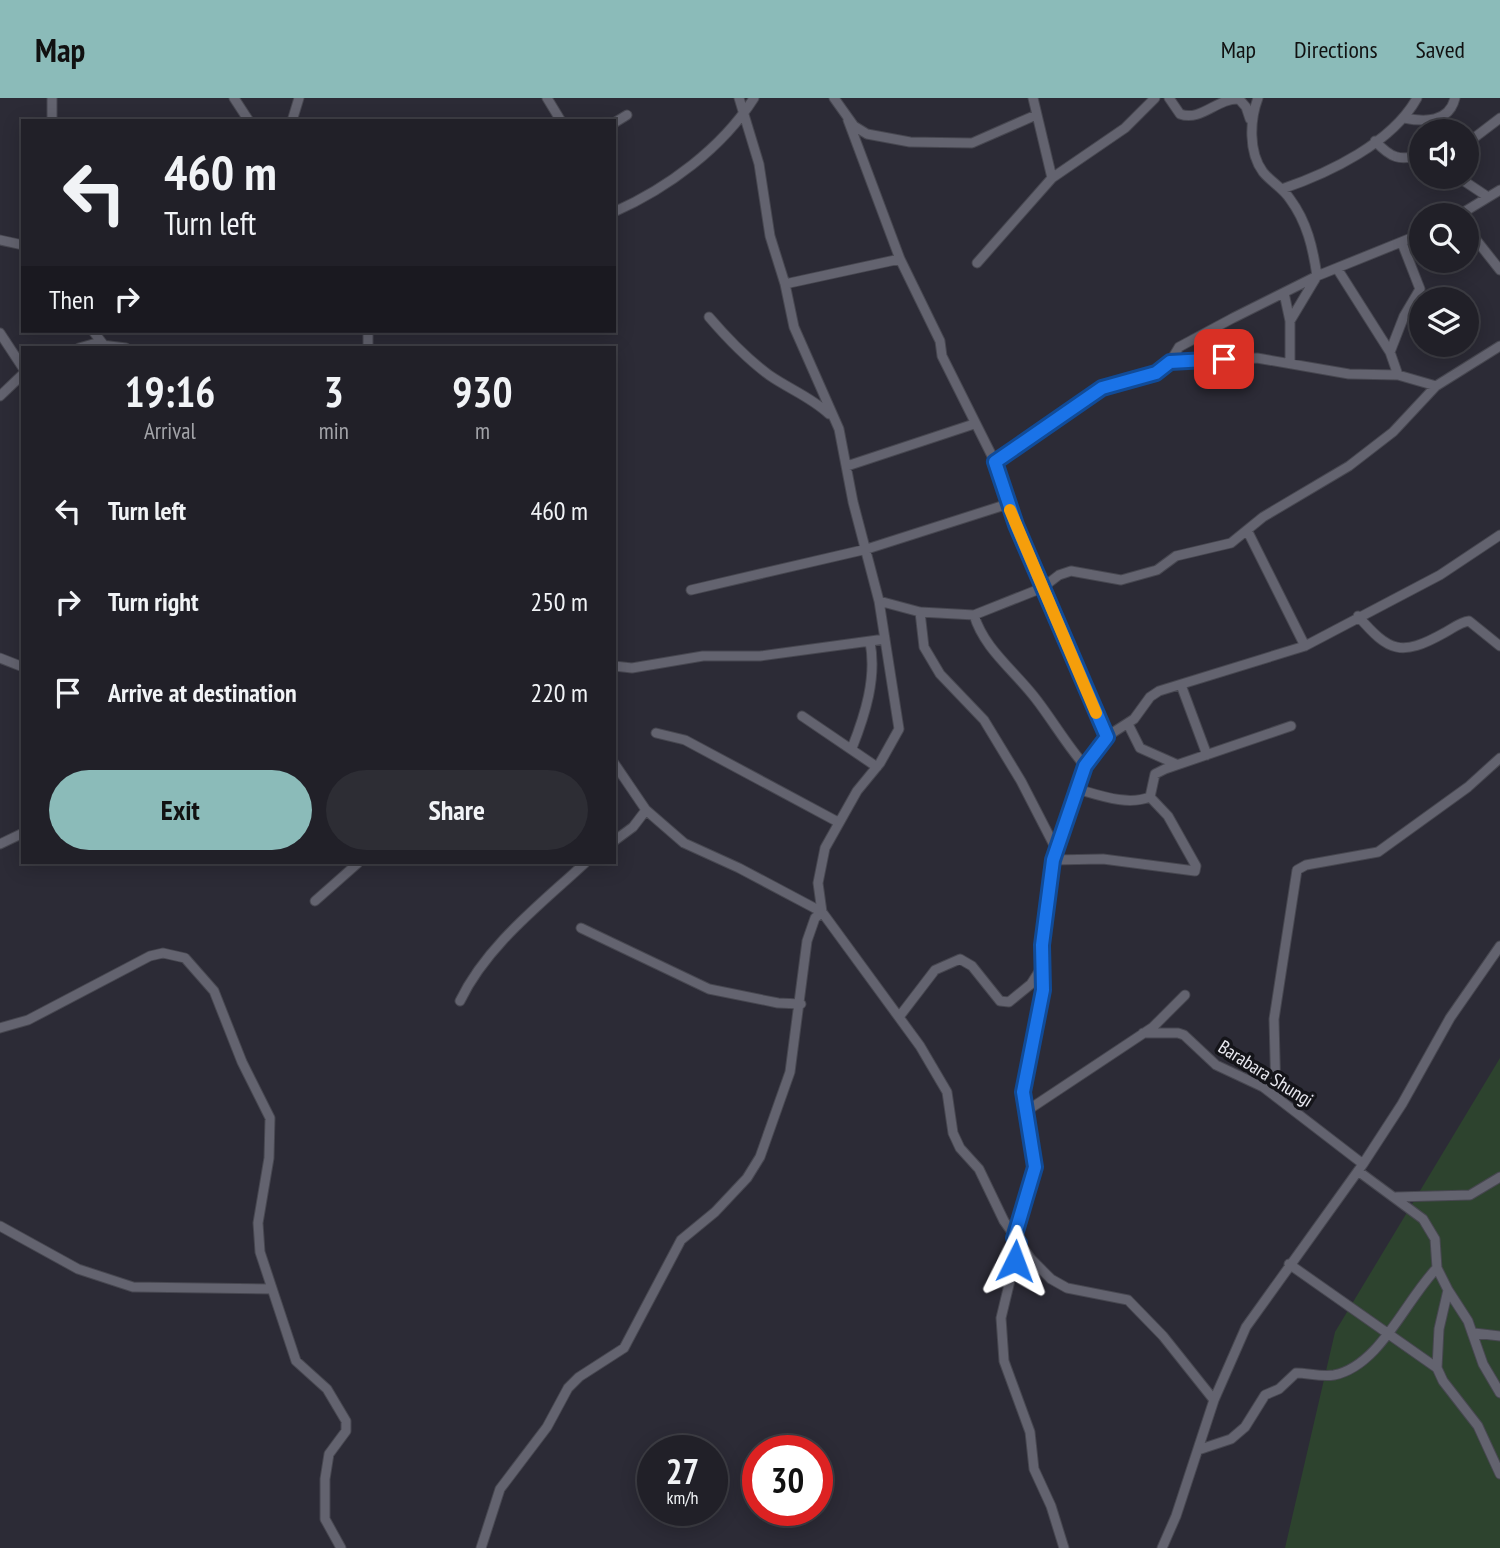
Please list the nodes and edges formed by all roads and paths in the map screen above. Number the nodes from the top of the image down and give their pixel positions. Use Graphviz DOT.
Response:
graph roads {
  1 [pos="52,98"];
  2 [pos="234,98"];
  3 [pos="299,98"];
  4 [pos="547,98"];
  5 [pos="738,98"];
  6 [pos="754,98"];
  7 [pos="834,98"];
  8 [pos="1033,98"];
  9 [pos="1155,98"];
  10 [pos="1169,98"];
  11 [pos="1258,98"];
  12 [pos="1417,98"];
  13 [pos="1455,98"];
  14 [pos="744,114"];
  15 [pos="627,115"];
  16 [pos="1036,116"];
  17 [pos="1404,118"];
  18 [pos="1500,118"];
  19 [pos="52,119"];
  20 [pos="247,119"];
  21 [pos="293,119"];
  22 [pos="560,119"];
  23 [pos="848,120"];
  24 [pos="1251,121"];
  25 [pos="616,122"];
  26 [pos="1479,134"];
  27 [pos="1375,141"];
  28 [pos="1409,158"];
  29 [pos="1052,178"];
  30 [pos="1282,189"];
  31 [pos="1476,189"];
  32 [pos="1500,190"];
  33 [pos="1488,197"];
  34 [pos="1478,203"];
  35 [pos="616,210"];
  36 [pos="0,240"];
  37 [pos="1409,240"];
  38 [pos="1402,243"];
  39 [pos="1479,244"];
  40 [pos="21,245"];
  41 [pos="900,259"];
  42 [pos="977,263"];
  43 [pos="1338,270"];
  44 [pos="1500,270"];
  45 [pos="1317,276"];
  46 [pos="785,284"];
  47 [pos="1284,293"];
  48 [pos="709,317"];
  49 [pos="1290,321"];
  50 [pos="0,333"];
  51 [pos="95,333"];
  52 [pos="103,344"];
  53 [pos="91,346"];
  54 [pos="114,346"];
  55 [pos="1500,346"];
  56 [pos="1390,352"];
  57 [pos="1170,362"];
  58 [pos="1290,363"];
  59 [pos="21,365"];
  60 [pos="1398,375"];
  61 [pos="21,376"];
  62 [pos="1436,386"];
  63 [pos="0,396"];
  64 [pos="834,419"];
  65 [pos="974,424"];
  66 [pos="995,462"];
  67 [pos="847,466"];
  68 [pos="1007,504"];
  69 [pos="1247,530"];
  70 [pos="1500,535"];
  71 [pos="867,549"];
  72 [pos="1042,588"];
  73 [pos="691,590"];
  74 [pos="879,601"];
  75 [pos="920,612"];
  76 [pos="974,615"];
  77 [pos="1358,616"];
  78 [pos="885,639"];
  79 [pos="870,642"];
  80 [pos="1305,646"];
  81 [pos="1500,646"];
  82 [pos="0,658"];
  83 [pos="21,666"];
  84 [pos="616,666"];
  85 [pos="1181,685"];
  86 [pos="802,716"];
  87 [pos="1128,724"];
  88 [pos="1291,726"];
  89 [pos="656,733"];
  90 [pos="1107,737"];
  91 [pos="852,748"];
  92 [pos="1207,755"];
  93 [pos="1500,758"];
  94 [pos="1176,764"];
  95 [pos="616,766"];
  96 [pos="1085,766"];
  97 [pos="877,767"];
  98 [pos="1077,789"];
  99 [pos="1150,797"];
  100 [pos="646,810"];
  101 [pos="838,822"];
  102 [pos="21,835"];
  103 [pos="616,840"];
  104 [pos="0,845"];
  105 [pos="1056,849"];
  106 [pos="1053,860"];
  107 [pos="357,864"];
  108 [pos="573,867"];
  109 [pos="314,901"];
  110 [pos="822,912"];
  111 [pos="582,928"];
  112 [pos="1500,946"];
  113 [pos="1496,960"];
  114 [pos="1040,970"];
  115 [pos="1185,995"];
  116 [pos="460,1001"];
  117 [pos="801,1003"];
  118 [pos="899,1017"];
  119 [pos="0,1028"];
  120 [pos="1143,1033"];
  121 [pos="1276,1097"];
  122 [pos="1025,1112"];
  123 [pos="1361,1168"];
  124 [pos="1500,1177"];
  125 [pos="1396,1197"];
  126 [pos="0,1226"];
  127 [pos="1016,1240"];
  128 [pos="1289,1264"];
  129 [pos="1437,1268"];
  130 [pos="272,1289"];
  131 [pos="1448,1290"];
  132 [pos="1389,1331"];
  133 [pos="1474,1333"];
  134 [pos="1500,1336"];
  135 [pos="1437,1368"];
  136 [pos="1500,1394"];
  137 [pos="1214,1400"];
  138 [pos="1198,1450"];
  139 [pos="1500,1474"];
  140 [pos="341,1548"];
  141 [pos="481,1548"];
  142 [pos="1064,1548"];
  143 [pos="1162,1548"];
  1 -- 19 [label="street"];
  2 -- 20 [label="street"];
  3 -- 21 [label="street"];
  4 -- 22 [label="street"];
  5 -- 14 [label="street"];
  6 -- 14 [label="street"];
  7 -- 23 [label="street"];
  8 -- 16 [label="street"];
  9 -- 29 [label="street"];
  10 -- 24 [label="street"];
  11 -- 24 [label="street"];
  12 -- 17 [label="street"];
  13 -- 17 [label="street"];
  14 -- 35 [label="street"];
  14 -- 46 [label="street"];
  15 -- 25 [label="street"];
  16 -- 23 [label="street"];
  16 -- 29 [label="street"];
  17 -- 27 [label="street"];
  18 -- 26 [label="street"];
  23 -- 41 [label="street"];
  24 -- 30 [label="street"];
  27 -- 28 [label="street"];
  27 -- 30 [label="street"];
  29 -- 42 [label="street"];
  30 -- 45 [label="street"];
  31 -- 33 [label="street"];
  32 -- 33 [label="street"];
  33 -- 34 [label="street"];
  36 -- 40 [label="street"];
  37 -- 38 [label="street"];
  38 -- 43 [label="street"];
  38 -- 56 [label="street"];
  39 -- 44 [label="street"];
  41 -- 46 [label="street"];
  41 -- 65 [label="street"];
  43 -- 45 [label="street"];
  43 -- 56 [label="street"];
  45 -- 47 [label="street"];
  45 -- 49 [label="street"];
  46 -- 64 [label="street"];
  47 -- 49 [label="street"];
  47 -- 57 [label="street"];
  48 -- 64 [label="street"];
  49 -- 58 [label="street"];
  50 -- 59 [label="street"];
  51 -- 52 [label="street"];
  52 -- 53 [label="street"];
  52 -- 54 [label="street"];
  55 -- 62 [label="street"];
  56 -- 60 [label="street"];
  57 -- 58 [label="street"];
  57 -- 66 [label="street"];
  58 -- 60 [label="street"];
  60 -- 62 [label="street"];
  61 -- 63 [label="street"];
  62 -- 69 [label="street"];
  64 -- 67 [label="street"];
  65 -- 66 [label="street"];
  65 -- 67 [label="street"];
  66 -- 68 [label="street"];
  67 -- 71 [label="street"];
  68 -- 71 [label="street"];
  68 -- 72 [label="street"];
  69 -- 72 [label="street"];
  69 -- 80 [label="street"];
  70 -- 77 [label="street"];
  71 -- 73 [label="street"];
  71 -- 74 [label="street"];
  72 -- 76 [label="street"];
  72 -- 90 [label="street"];
  74 -- 75 [label="street"];
  74 -- 78 [label="street"];
  75 -- 76 [label="street"];
  75 -- 105 [label="street"];
  76 -- 96 [label="street"];
  77 -- 80 [label="street"];
  77 -- 81 [label="street"];
  78 -- 79 [label="street"];
  78 -- 97 [label="street"];
  79 -- 84 [label="street"];
  79 -- 91 [label="street"];
  80 -- 85 [label="street"];
  82 -- 83 [label="street"];
  85 -- 87 [label="street"];
  85 -- 92 [label="street"];
  86 -- 91 [label="street"];
  87 -- 90 [label="street"];
  87 -- 94 [label="street"];
  88 -- 92 [label="street"];
  89 -- 101 [label="street"];
  90 -- 96 [label="street"];
  91 -- 97 [label="street"];
  92 -- 94 [label="street"];
  93 -- 121 [label="street"];
  94 -- 99 [label="street"];
  95 -- 100 [label="street"];
  96 -- 98 [label="street"];
  97 -- 101 [label="street"];
  98 -- 99 [label="street"];
  98 -- 105 [label="street"];
  99 -- 106 [label="street"];
  100 -- 103 [label="street"];
  100 -- 110 [label="street"];
  101 -- 110 [label="street"];
  102 -- 104 [label="street"];
  105 -- 106 [label="street"];
  106 -- 114 [label="street"];
  107 -- 109 [label="street"];
  108 -- 116 [label="street"];
  110 -- 117 [label="street"];
  110 -- 118 [label="street"];
  111 -- 117 [label="street"];
  112 -- 113 [label="street"];
  113 -- 123 [label="street"];
  114 -- 118 [label="street"];
  114 -- 122 [label="street"];
  115 -- 120 [label="street"];
  117 -- 141 [label="street"];
  118 -- 127 [label="street"];
  119 -- 130 [label="street"];
  120 -- 121 [label="street, Barabara Shungi"];
  120 -- 122 [label="street"];
  121 -- 123 [label="street, Barabara Shungi"];
  122 -- 127 [label="street"];
  123 -- 125 [label="street, Barabara Shungi"];
  123 -- 128 [label="street"];
  124 -- 125 [label="street"];
  125 -- 129 [label="street, Barabara Shungi"];
  126 -- 130 [label="street"];
  127 -- 137 [label="street"];
  127 -- 142 [label="street"];
  128 -- 132 [label="street"];
  128 -- 137 [label="street"];
  129 -- 131 [label="street, Barabara Shungi"];
  129 -- 132 [label="street"];
  130 -- 140 [label="street"];
  131 -- 133 [label="street, Barabara Shungi"];
  131 -- 135 [label="street"];
  132 -- 135 [label="street"];
  132 -- 138 [label="street"];
  133 -- 134 [label="street"];
  133 -- 136 [label="street, Barabara Shungi"];
  135 -- 139 [label="street"];
  137 -- 138 [label="street"];
  138 -- 143 [label="street"];
}
